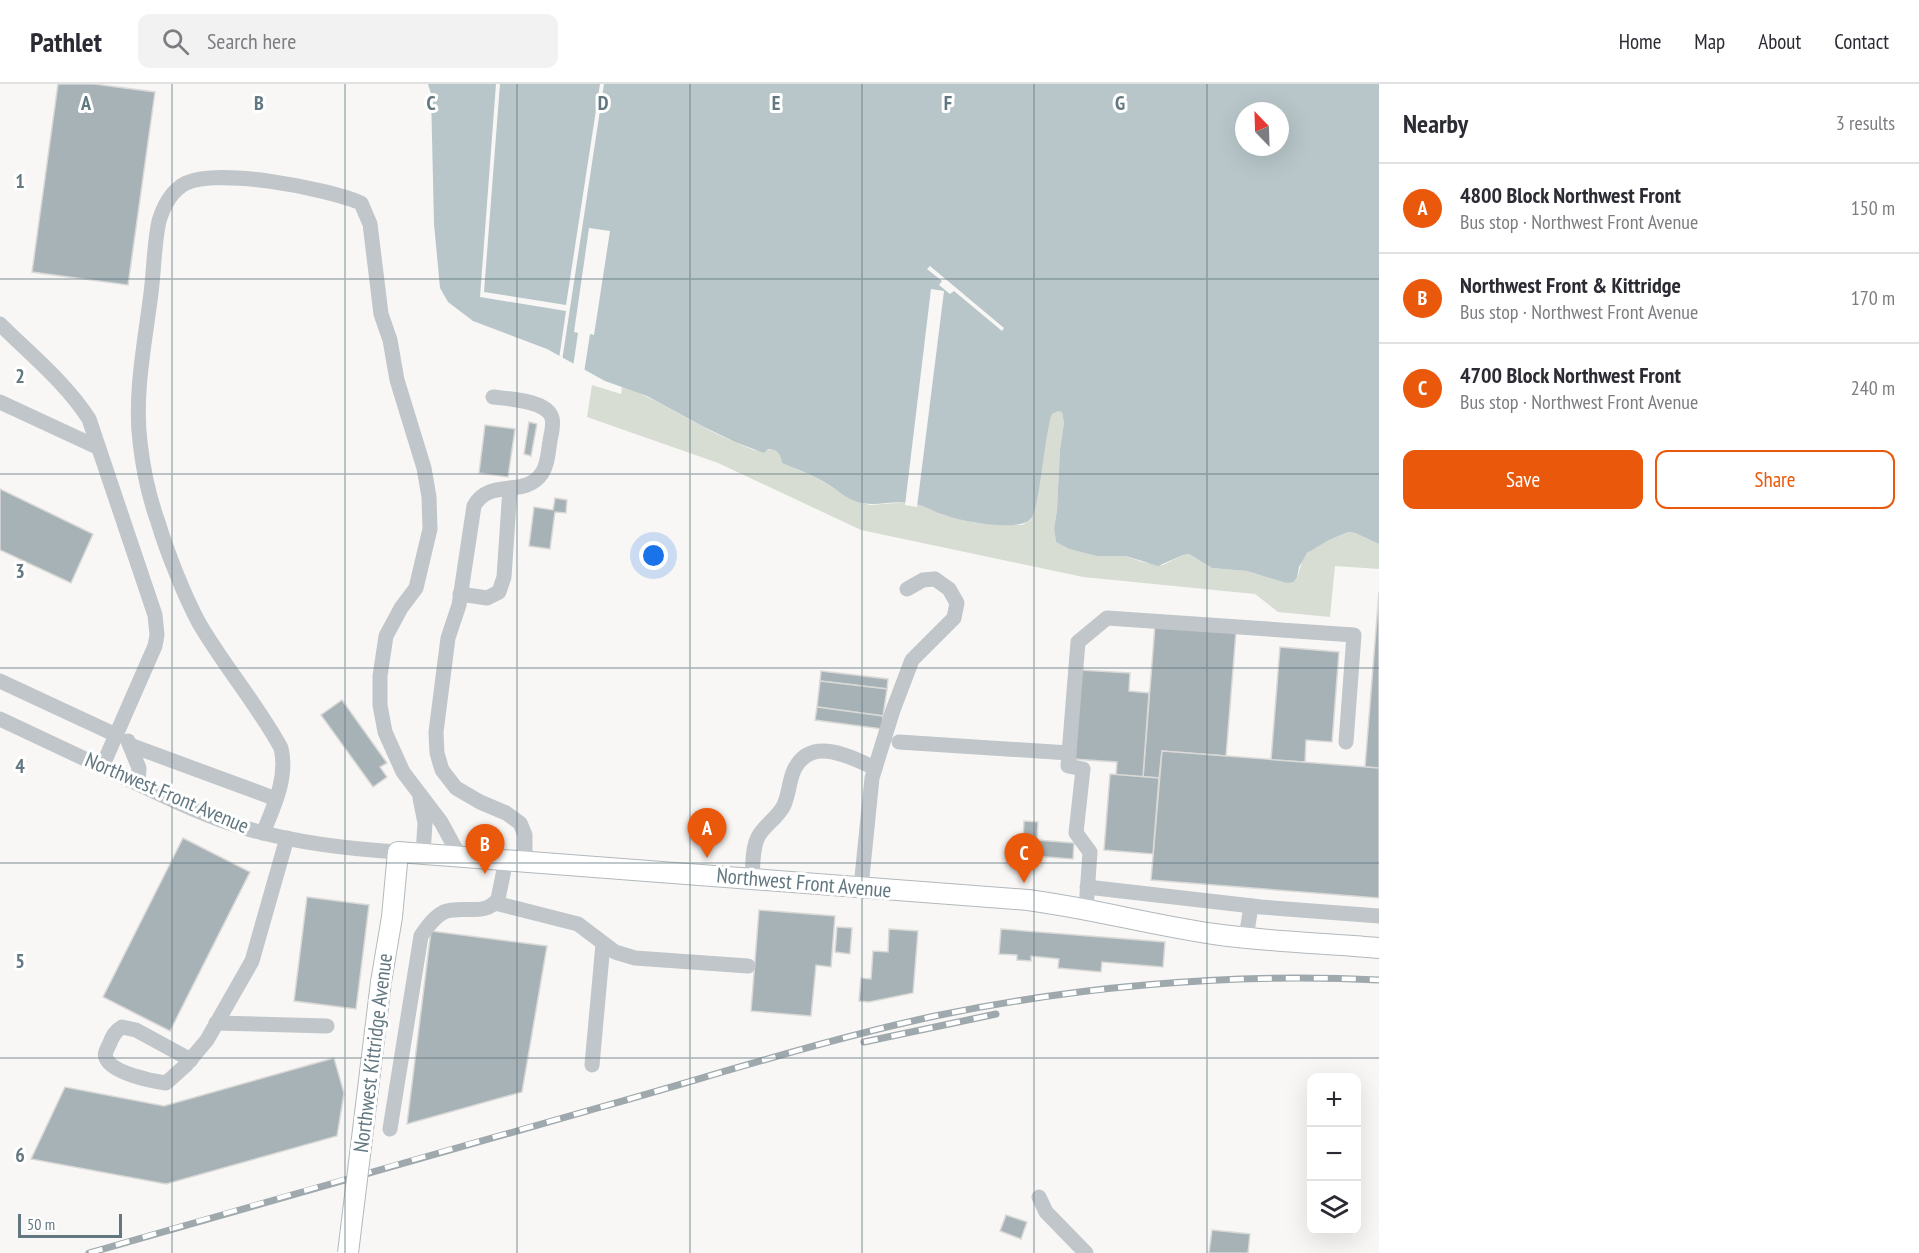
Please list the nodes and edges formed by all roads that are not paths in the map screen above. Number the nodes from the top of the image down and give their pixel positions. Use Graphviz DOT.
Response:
graph roads {
  1 [pos="0,324"];
  2 [pos="493,397"];
  3 [pos="0,402"];
  4 [pos="97,447"];
  5 [pos="510,488"];
  6 [pos="907,590"];
  7 [pos="460,594"];
  8 [pos="0,681"];
  9 [pos="0,719"];
  10 [pos="118,730"];
  11 [pos="899,742"];
  12 [pos="1346,742"];
  13 [pos="130,745"];
  14 [pos="1069,753"];
  15 [pos="102,767"];
  16 [pos="875,768"];
  17 [pos="138,784"];
  18 [pos="416,788"];
  19 [pos="276,799"];
  20 [pos="262,833"];
  21 [pos="287,838"];
  22 [pos="398,852"];
  23 [pos="423,854"];
  24 [pos="460,857"];
  25 [pos="515,861"];
  26 [pos="752,878"];
  27 [pos="861,887"];
  28 [pos="1087,887"];
  29 [pos="495,903"];
  30 [pos="1251,906"];
  31 [pos="1086,909"];
  32 [pos="1379,916"];
  33 [pos="1246,938"];
  34 [pos="603,944"];
  35 [pos="1379,948"];
  36 [pos="748,966"];
  37 [pos="216,1023"];
  38 [pos="327,1026"];
  39 [pos="191,1060"];
  40 [pos="592,1065"];
  41 [pos="390,1129"];
  42 [pos="1039,1197"];
  43 [pos="348,1253"];
  44 [pos="1086,1253"];
  1 -- 4 [label="street"];
  2 -- 5 [label="street"];
  3 -- 4 [label="street"];
  4 -- 10 [label="street"];
  5 -- 7 [label="street"];
  5 -- 7 [label="street"];
  6 -- 16 [label="street"];
  7 -- 25 [label="street"];
  8 -- 10 [label="street"];
  9 -- 15 [label="street, Northwest Front Avenue"];
  10 -- 13 [label="street"];
  10 -- 15 [label="street"];
  11 -- 14 [label="street"];
  12 -- 14 [label="street"];
  13 -- 17 [label="street"];
  13 -- 19 [label="street"];
  14 -- 28 [label="street"];
  15 -- 17 [label="street, Northwest Front Avenue"];
  16 -- 26 [label="street"];
  16 -- 27 [label="street"];
  17 -- 20 [label="street, Northwest Front Avenue"];
  18 -- 19 [label="street"];
  18 -- 23 [label="street"];
  18 -- 24 [label="street"];
  19 -- 20 [label="street"];
  20 -- 21 [label="street, Northwest Front Avenue"];
  21 -- 22 [label="street, Northwest Front Avenue"];
  21 -- 37 [label="street"];
  22 -- 23 [label="main road, Northwest Front Avenue"];
  22 -- 43 [label="main road, Northwest Kittridge Avenue, bridge"];
  23 -- 24 [label="main road, Northwest Front Avenue"];
  24 -- 25 [label="main road, Northwest Front Avenue"];
  25 -- 26 [label="main road, Northwest Front Avenue"];
  25 -- 29 [label="street"];
  26 -- 27 [label="main road, Northwest Front Avenue"];
  27 -- 31 [label="main road, Northwest Front Avenue"];
  28 -- 30 [label="street"];
  28 -- 31 [label="street"];
  29 -- 34 [label="street"];
  29 -- 41 [label="street"];
  30 -- 32 [label="street"];
  30 -- 33 [label="street"];
  31 -- 33 [label="main road, Northwest Front Avenue"];
  33 -- 35 [label="main road, Northwest Front Avenue"];
  34 -- 36 [label="street"];
  34 -- 40 [label="street"];
  37 -- 38 [label="street"];
  37 -- 39 [label="street"];
  39 -- 39 [label="street"];
  42 -- 44 [label="street"];
}
